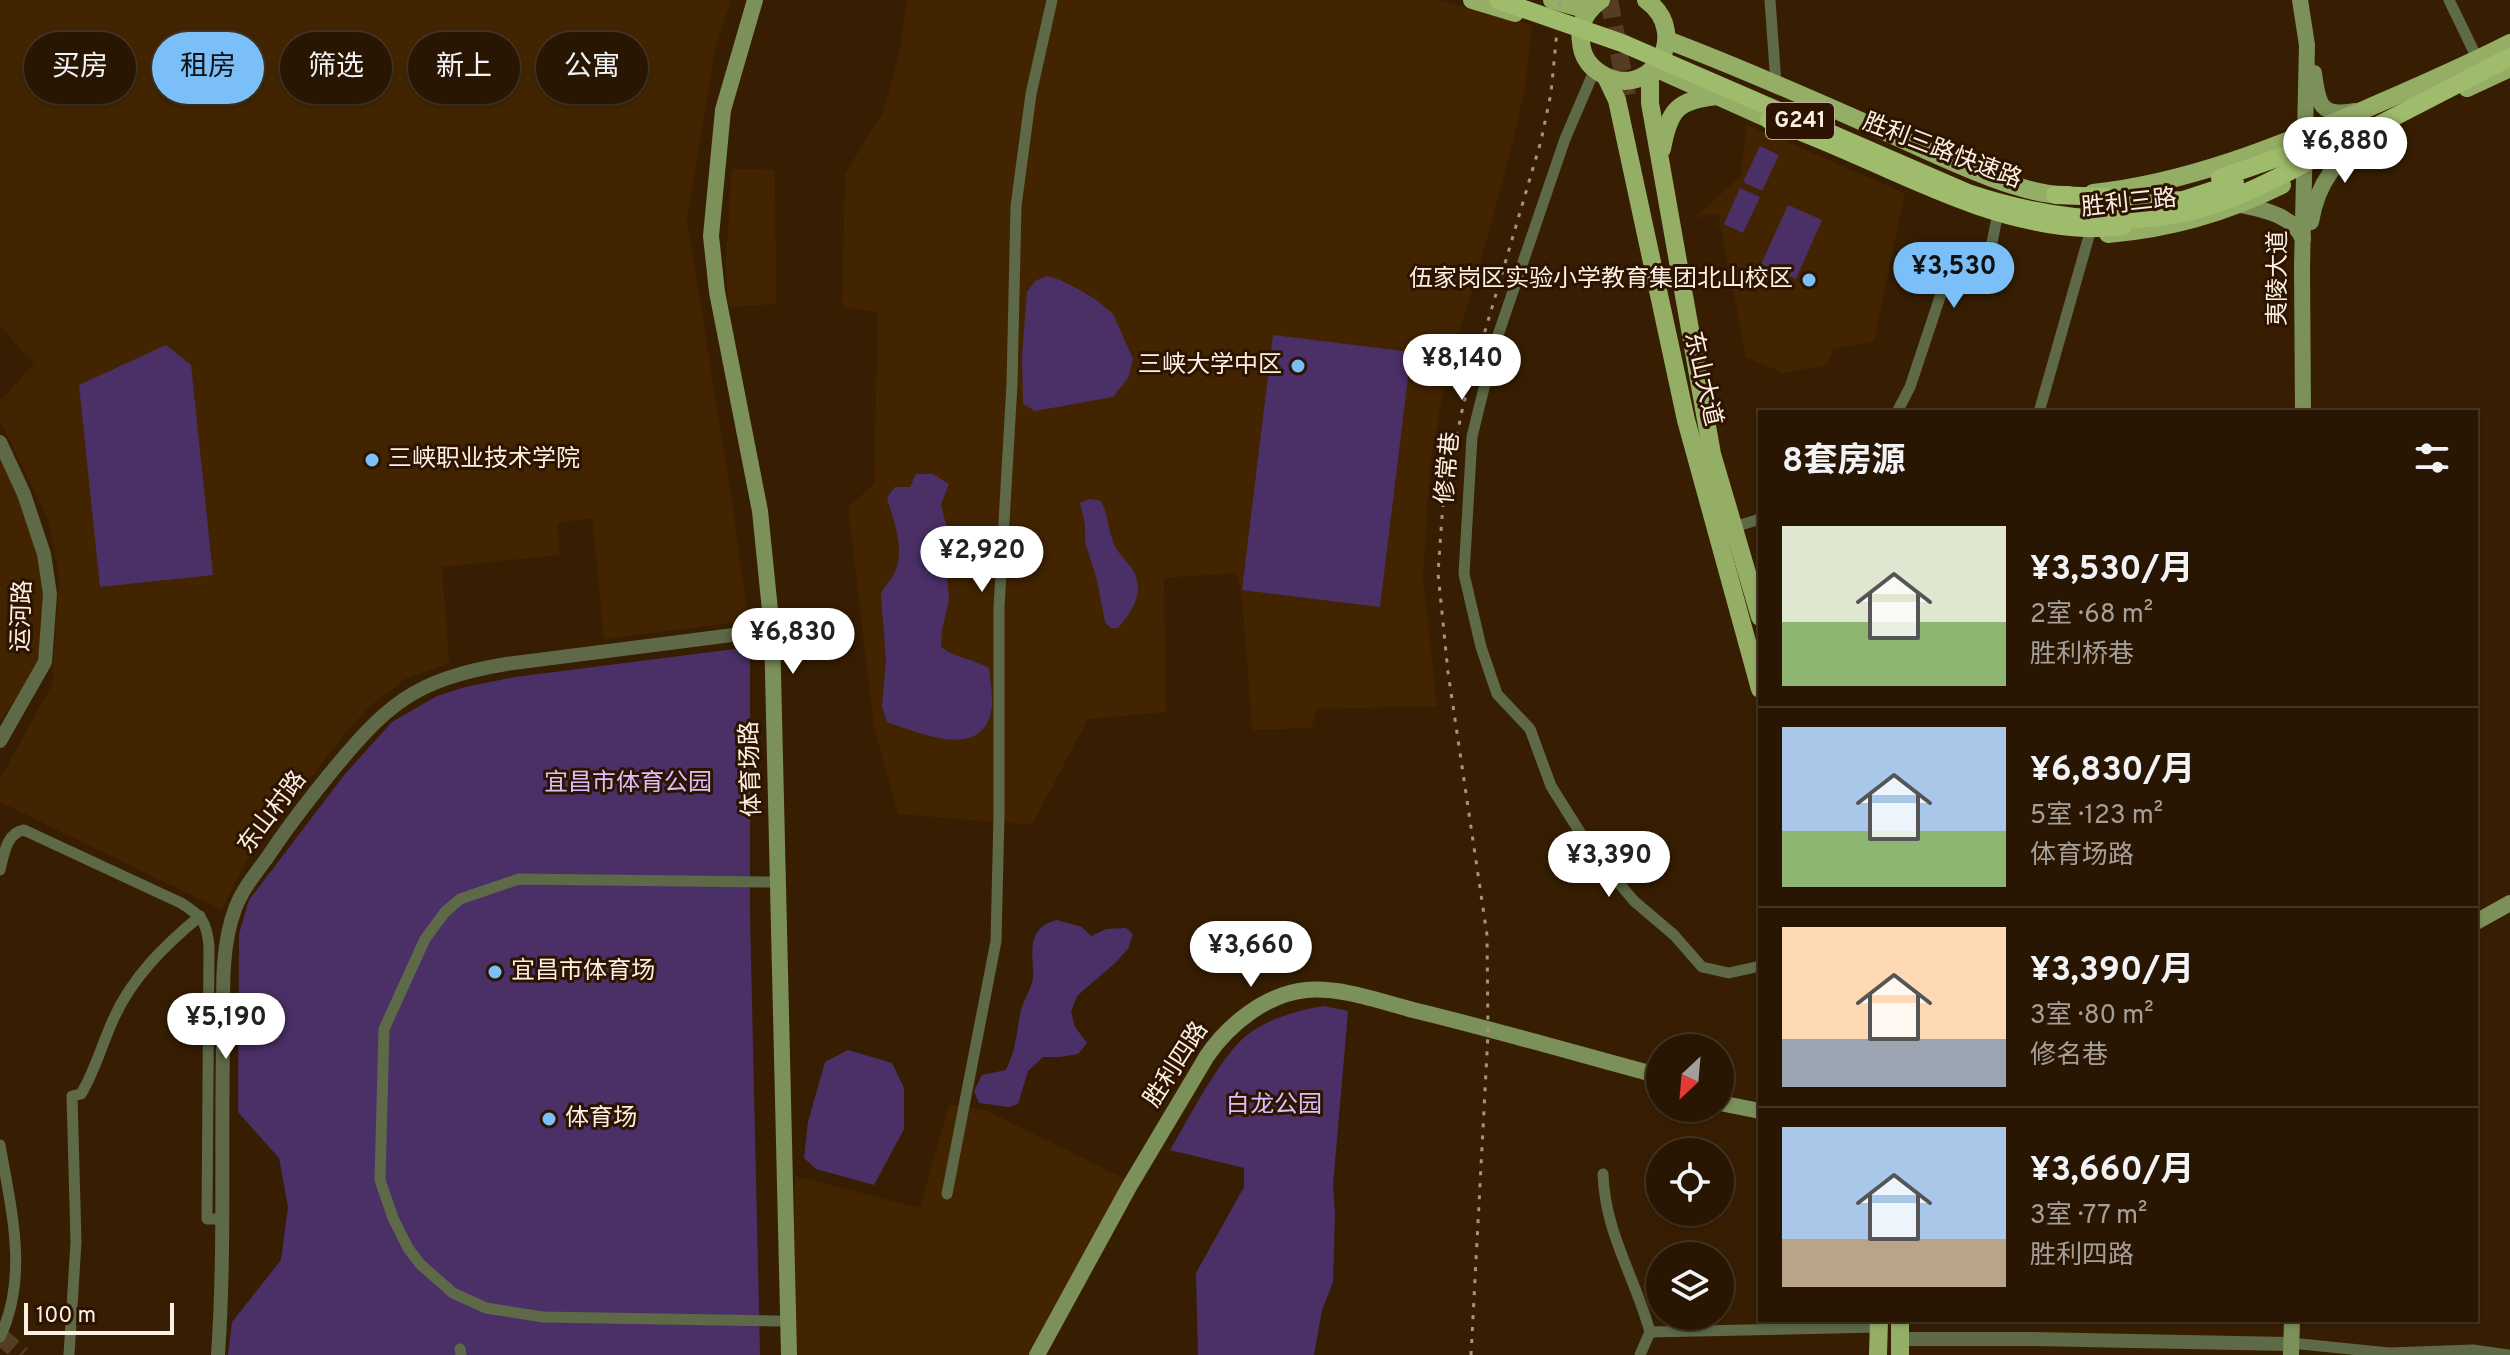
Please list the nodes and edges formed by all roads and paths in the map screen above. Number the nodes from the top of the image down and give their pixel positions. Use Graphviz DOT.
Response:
graph roads {
  1 [pos="748,0"];
  2 [pos="755,0"];
  3 [pos="1052,0"];
  4 [pos="1472,0"];
  5 [pos="1498,0"];
  6 [pos="1529,0"];
  7 [pos="1552,0"];
  8 [pos="1646,0"];
  9 [pos="1770,0"];
  10 [pos="2300,0"];
  11 [pos="2307,0"];
  12 [pos="2449,0"];
  13 [pos="1593,3"];
  14 [pos="1580,34"];
  15 [pos="1667,40"];
  16 [pos="2510,46"];
  17 [pos="2510,57"];
  18 [pos="2478,60"];
  19 [pos="2510,68"];
  20 [pos="1652,70"];
  21 [pos="1600,73"];
  22 [pos="2310,77"];
  23 [pos="1776,84"];
  24 [pos="1632,94"];
  25 [pos="1717,96"];
  26 [pos="2363,110"];
  27 [pos="1769,120"];
  28 [pos="2369,135"];
  29 [pos="2314,136"];
  30 [pos="2249,156"];
  31 [pos="1660,159"];
  32 [pos="2308,170"];
  33 [pos="2055,195"];
  34 [pos="2241,205"];
  35 [pos="2108,212"];
  36 [pos="2178,214"];
  37 [pos="1997,218"];
  38 [pos="2307,234"];
  39 [pos="2089,236"];
  40 [pos="1898,410"];
  41 [pos="2040,410"];
  42 [pos="2303,410"];
  43 [pos="2310,410"];
  44 [pos="0,442"];
  45 [pos="1704,455"];
  46 [pos="1758,520"];
  47 [pos="1734,527"];
  48 [pos="1758,610"];
  49 [pos="767,630"];
  50 [pos="1758,681"];
  51 [pos="0,741"];
  52 [pos="0,870"];
  53 [pos="770,882"];
  54 [pos="2510,891"];
  55 [pos="2510,903"];
  56 [pos="2478,909"];
  57 [pos="200,916"];
  58 [pos="2478,921"];
  59 [pos="1758,966"];
  60 [pos="1646,1072"];
  61 [pos="1646,1081"];
  62 [pos="1734,1096"];
  63 [pos="1758,1101"];
  64 [pos="1734,1106"];
  65 [pos="1758,1111"];
  66 [pos="0,1145"];
  67 [pos="1603,1174"];
  68 [pos="947,1194"];
  69 [pos="221,1219"];
  70 [pos="778,1321"];
  71 [pos="1900,1322"];
  72 [pos="2292,1322"];
  73 [pos="2302,1322"];
  74 [pos="1880,1324"];
  75 [pos="1650,1332"];
  76 [pos="0,1337"];
  77 [pos="1900,1347"];
  78 [pos="2296,1350"];
  79 [pos="69,1355"];
  80 [pos="218,1355"];
  81 [pos="779,1355"];
  82 [pos="789,1355"];
  83 [pos="1037,1355"];
  84 [pos="1046,1355"];
  85 [pos="1640,1355"];
  86 [pos="1878,1355"];
  87 [pos="2508,1355"];
  1 -- 49 [label="main road, 体育场路"];
  2 -- 49 [label="main road, 体育场路"];
  3 -- 68 [label="street"];
  4 -- 14 [label="main road"];
  5 -- 35 [label="highway, 胜利三路快速路 / G241, bridge"];
  6 -- 35 [label="highway, 胜利三路快速路 / G241, bridge"];
  7 -- 13 [label="main road"];
  8 -- 15 [label="main road"];
  9 -- 23 [label="street"];
  10 -- 22 [label="main road, 夷陵大道"];
  11 -- 22 [label="main road, 夷陵大道"];
  12 -- 18 [label="street"];
  13 -- 14 [label="main road"];
  14 -- 21 [label="main road, 东山大道"];
  15 -- 20 [label="main road"];
  15 -- 23 [label="main road, 胜利三路"];
  16 -- 18 [label="main road, 胜利三路"];
  16 -- 29 [label="highway, G241"];
  17 -- 36 [label="highway, G241, bridge"];
  18 -- 26 [label="main road, 胜利三路"];
  19 -- 28 [label="main road, 胜利三路"];
  20 -- 21 [label="main road"];
  20 -- 25 [label="main road, 胜利三路"];
  20 -- 31 [label="main road, 东山大道"];
  21 -- 45 [label="main road, 东山大道"];
  21 -- 59 [label="street, 修常巷"];
  22 -- 26 [label="main road"];
  22 -- 29 [label="main road, 夷陵大道"];
  22 -- 30 [label="main road"];
  23 -- 33 [label="main road, 胜利三路"];
  24 -- 45 [label="main road"];
  25 -- 27 [label="main road, 胜利三路"];
  25 -- 31 [label="main road"];
  26 -- 29 [label="main road, 胜利三路"];
  27 -- 36 [label="highway, bridge"];
  27 -- 37 [label="main road, 胜利三路"];
  28 -- 32 [label="main road, 胜利三路"];
  28 -- 38 [label="main road"];
  29 -- 30 [label="main road, 胜利三路"];
  29 -- 32 [label="main road, 夷陵大道"];
  29 -- 33 [label="highway, bridge"];
  29 -- 35 [label="highway, G241, bridge"];
  30 -- 33 [label="main road, 胜利三路"];
  31 -- 45 [label="main road, 东山大道"];
  32 -- 34 [label="main road, 胜利三路"];
  32 -- 38 [label="main road, 夷陵大道"];
  34 -- 38 [label="main road"];
  34 -- 39 [label="main road, 胜利三路"];
  35 -- 36 [label="highway, G241, bridge"];
  37 -- 39 [label="main road, 胜利三路"];
  37 -- 40 [label="street"];
  38 -- 42 [label="main road, 夷陵大道"];
  38 -- 43 [label="main road, 夷陵大道"];
  39 -- 41 [label="street"];
  44 -- 51 [label="street, 运河路"];
  45 -- 47 [label="main road, 东山大道"];
  45 -- 50 [label="main road, 东山大道"];
  46 -- 47 [label="street"];
  47 -- 48 [label="main road, 东山大道"];
  49 -- 53 [label="main road, 体育场路"];
  49 -- 69 [label="street, 东山村路"];
  49 -- 82 [label="main road, 体育场路"];
  52 -- 57 [label="street"];
  53 -- 70 [label="main road, 体育场路"];
  53 -- 70 [label="street"];
  54 -- 56 [label="main road"];
  55 -- 58 [label="main road"];
  57 -- 69 [label="street"];
  57 -- 79 [label="street"];
  60 -- 83 [label="main road, 胜利四路"];
  61 -- 84 [label="main road, 胜利四路"];
  62 -- 63 [label="main road"];
  64 -- 65 [label="main road"];
  66 -- 76 [label="street"];
  67 -- 75 [label="street"];
  69 -- 80 [label="street, 东山村路"];
  70 -- 81 [label="main road, 体育场路"];
  71 -- 77 [label="main road"];
  72 -- 78 [label="main road"];
  73 -- 78 [label="main road"];
  74 -- 75 [label="street"];
  74 -- 86 [label="main road"];
  75 -- 85 [label="street"];
  77 -- 78 [label="street"];
  78 -- 87 [label="street"];
}
